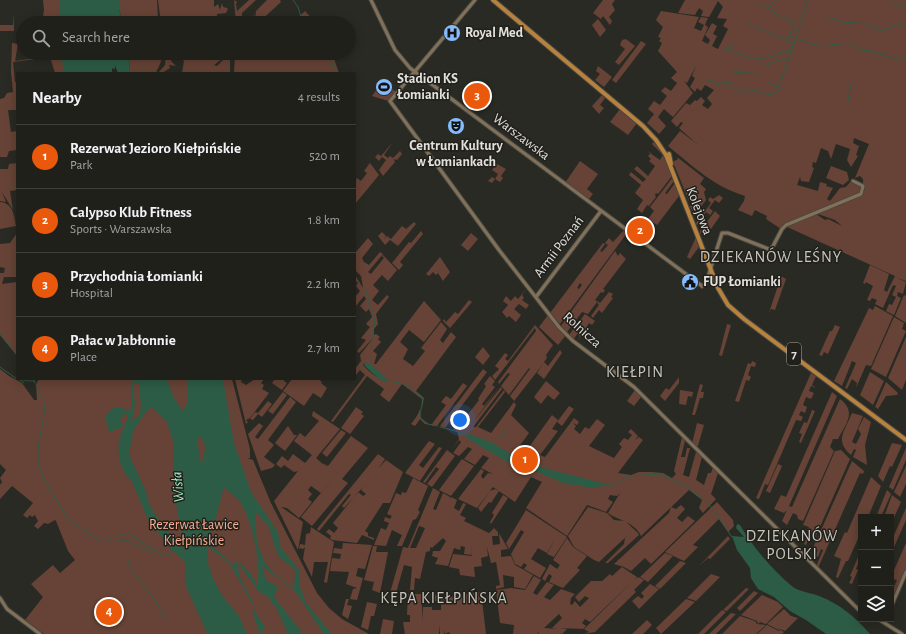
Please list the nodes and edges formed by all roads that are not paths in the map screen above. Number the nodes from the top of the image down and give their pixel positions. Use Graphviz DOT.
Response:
graph roads {
  1 [pos="371,0"];
  2 [pos="475,0"];
  3 [pos="495,0"];
  4 [pos="415,72"];
  5 [pos="669,154"];
  6 [pos="672,164"];
  7 [pos="853,181"];
  8 [pos="601,210"];
  9 [pos="711,264"];
  10 [pos="710,277"];
  11 [pos="702,286"];
  12 [pos="536,298"];
  13 [pos="906,439"];
  14 [pos="906,572"];
  15 [pos="0,598"];
  16 [pos="894,600"];
  17 [pos="858,609"];
  18 [pos="887,622"];
  19 [pos="40,634"];
  20 [pos="902,634"];
  1 -- 4 [label="street, Warszawska"];
  2 -- 4 [label="street"];
  3 -- 6 [label="highway, Kolejowa / 7"];
  3 -- 9 [label="highway, Kolejowa / 7"];
  4 -- 8 [label="street, Warszawska"];
  4 -- 12 [label="street, Rolnicza"];
  5 -- 6 [label="highway"];
  6 -- 9 [label="highway, Kolejowa / 7"];
  7 -- 9 [label="street"];
  8 -- 11 [label="street, Warszawska"];
  8 -- 12 [label="street, Armii Poznań"];
  9 -- 10 [label="highway, Kolejowa / 7"];
  9 -- 11 [label="street"];
  9 -- 13 [label="highway, Kolejowa / 7"];
  10 -- 11 [label="street"];
  10 -- 13 [label="highway, Kolejowa / 7"];
  12 -- 17 [label="street, Rolnicza"];
  14 -- 16 [label="street"];
  15 -- 19 [label="street"];
  18 -- 20 [label="street"];
}
